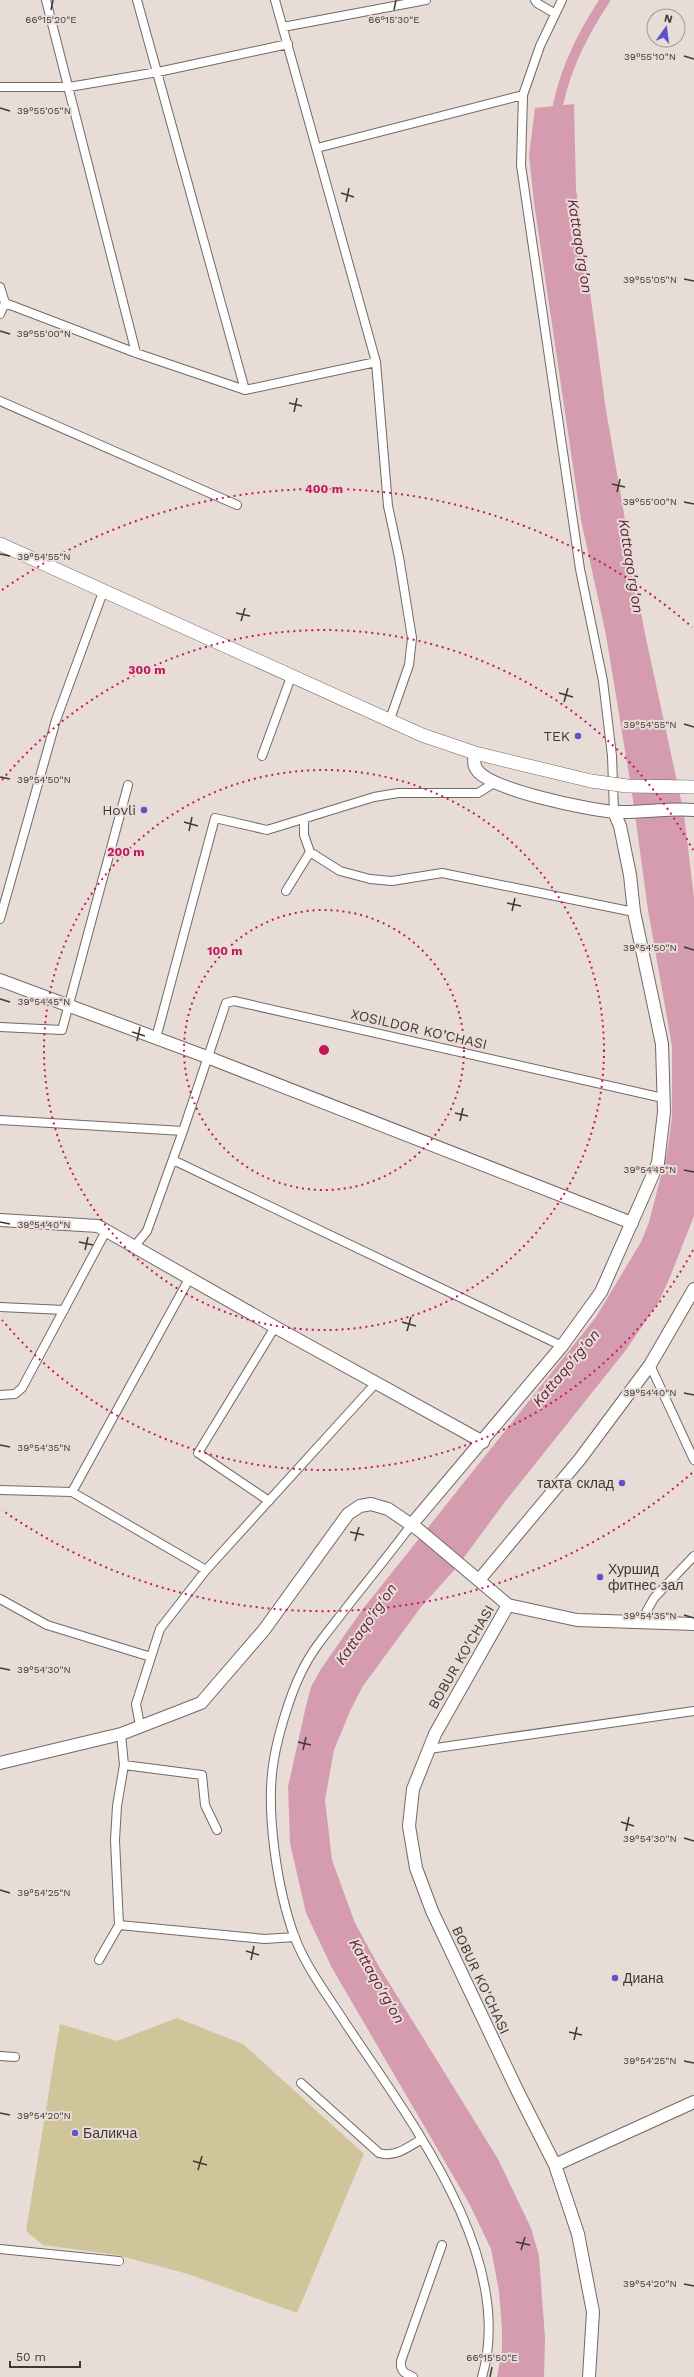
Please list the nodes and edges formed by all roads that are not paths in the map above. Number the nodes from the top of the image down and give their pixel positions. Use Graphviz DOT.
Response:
graph roads {
  1 [pos="46,0"];
  2 [pos="137,0"];
  3 [pos="275,0"];
  4 [pos="426,0"];
  5 [pos="535,0"];
  6 [pos="562,0"];
  7 [pos="554,13"];
  8 [pos="283,27"];
  9 [pos="288,44"];
  10 [pos="158,72"];
  11 [pos="0,87"];
  12 [pos="69,87"];
  13 [pos="524,94"];
  14 [pos="317,148"];
  15 [pos="0,287"];
  16 [pos="5,303"];
  17 [pos="0,314"];
  18 [pos="136,352"];
  19 [pos="376,362"];
  20 [pos="245,390"];
  21 [pos="0,401"];
  22 [pos="237,505"];
  23 [pos="0,544"];
  24 [pos="103,592"];
  25 [pos="291,677"];
  26 [pos="389,722"];
  27 [pos="475,753"];
  28 [pos="262,756"];
  29 [pos="494,783"];
  30 [pos="128,786"];
  31 [pos="694,787"];
  32 [pos="692,809"];
  33 [pos="619,812"];
  34 [pos="304,819"];
  35 [pos="310,852"];
  36 [pos="286,891"];
  37 [pos="634,912"];
  38 [pos="0,919"];
  39 [pos="0,980"];
  40 [pos="67,1006"];
  41 [pos="0,1027"];
  42 [pos="156,1038"];
  43 [pos="207,1057"];
  44 [pos="663,1098"];
  45 [pos="0,1120"];
  46 [pos="183,1131"];
  47 [pos="173,1160"];
  48 [pos="0,1220"];
  49 [pos="632,1223"];
  50 [pos="106,1231"];
  51 [pos="134,1247"];
  52 [pos="189,1279"];
  53 [pos="694,1292"];
  54 [pos="0,1307"];
  55 [pos="64,1310"];
  56 [pos="275,1327"];
  57 [pos="562,1346"];
  58 [pos="650,1365"];
  59 [pos="375,1384"];
  60 [pos="0,1395"];
  61 [pos="483,1442"];
  62 [pos="694,1460"];
  63 [pos="0,1490"];
  64 [pos="72,1492"];
  65 [pos="269,1501"];
  66 [pos="416,1527"];
  67 [pos="694,1556"];
  68 [pos="206,1570"];
  69 [pos="479,1580"];
  70 [pos="0,1600"];
  71 [pos="508,1605"];
  72 [pos="640,1623"];
  73 [pos="694,1624"];
  74 [pos="151,1657"];
  75 [pos="694,1711"];
  76 [pos="140,1726"];
  77 [pos="121,1734"];
  78 [pos="429,1749"];
  79 [pos="0,1763"];
  80 [pos="124,1765"];
  81 [pos="218,1830"];
  82 [pos="119,1925"];
  83 [pos="295,1937"];
  84 [pos="99,1960"];
  85 [pos="0,2056"];
  86 [pos="15,2057"];
  87 [pos="301,2083"];
  88 [pos="694,2102"];
  89 [pos="422,2139"];
  90 [pos="555,2165"];
  91 [pos="442,2245"];
  92 [pos="0,2249"];
  93 [pos="119,2261"];
  94 [pos="413,2377"];
  95 [pos="482,2377"];
  96 [pos="589,2377"];
  1 -- 12 [label="street"];
  2 -- 10 [label="street"];
  3 -- 8 [label="street"];
  4 -- 8 [label="street"];
  5 -- 7 [label="street"];
  6 -- 7 [label="street"];
  7 -- 13 [label="street"];
  8 -- 9 [label="street"];
  9 -- 10 [label="street"];
  9 -- 14 [label="street"];
  10 -- 12 [label="street"];
  10 -- 20 [label="street"];
  11 -- 12 [label="street"];
  12 -- 18 [label="street"];
  13 -- 14 [label="street"];
  13 -- 33 [label="street"];
  14 -- 19 [label="street"];
  15 -- 16 [label="street"];
  16 -- 17 [label="street"];
  16 -- 18 [label="street"];
  18 -- 20 [label="street"];
  19 -- 20 [label="street"];
  19 -- 26 [label="street"];
  21 -- 22 [label="street"];
  23 -- 24 [label="main road"];
  24 -- 25 [label="main road"];
  24 -- 38 [label="street"];
  25 -- 26 [label="main road"];
  25 -- 28 [label="street"];
  26 -- 27 [label="main road"];
  27 -- 29 [label="street"];
  27 -- 31 [label="main road, bridge"];
  29 -- 33 [label="street"];
  29 -- 34 [label="street"];
  30 -- 40 [label="street"];
  32 -- 33 [label="street"];
  33 -- 37 [label="street"];
  34 -- 35 [label="street"];
  34 -- 42 [label="street"];
  35 -- 36 [label="street"];
  35 -- 37 [label="street"];
  37 -- 44 [label="street"];
  39 -- 40 [label="street"];
  40 -- 41 [label="street"];
  40 -- 42 [label="street"];
  42 -- 43 [label="street"];
  43 -- 44 [label="street, XOSILDOR KO’CHASI"];
  43 -- 46 [label="street"];
  43 -- 49 [label="street"];
  44 -- 49 [label="street"];
  45 -- 46 [label="street"];
  46 -- 47 [label="street"];
  47 -- 51 [label="street"];
  47 -- 57 [label="street"];
  48 -- 50 [label="street"];
  49 -- 57 [label="street"];
  50 -- 51 [label="street"];
  50 -- 55 [label="street"];
  51 -- 52 [label="street"];
  52 -- 56 [label="street"];
  52 -- 64 [label="street"];
  53 -- 58 [label="street"];
  54 -- 55 [label="street"];
  55 -- 60 [label="street"];
  56 -- 59 [label="street"];
  56 -- 65 [label="street"];
  57 -- 61 [label="street"];
  58 -- 62 [label="street"];
  58 -- 69 [label="street"];
  59 -- 61 [label="street"];
  59 -- 65 [label="street"];
  61 -- 66 [label="street"];
  63 -- 64 [label="street"];
  64 -- 68 [label="street"];
  65 -- 68 [label="street"];
  66 -- 69 [label="street"];
  66 -- 76 [label="street"];
  66 -- 83 [label="street"];
  67 -- 72 [label="street"];
  68 -- 74 [label="street"];
  69 -- 71 [label="street"];
  70 -- 74 [label="street"];
  71 -- 72 [label="street"];
  71 -- 78 [label="street, BOBUR KO'CHASI"];
  72 -- 73 [label="street"];
  74 -- 76 [label="street"];
  75 -- 78 [label="street"];
  76 -- 77 [label="street"];
  77 -- 79 [label="street"];
  77 -- 80 [label="street"];
  78 -- 90 [label="street, BOBUR KO'CHASI"];
  80 -- 81 [label="street"];
  80 -- 82 [label="street"];
  82 -- 83 [label="street"];
  82 -- 84 [label="street"];
  83 -- 89 [label="street"];
  85 -- 86 [label="street"];
  87 -- 89 [label="street"];
  88 -- 90 [label="street"];
  89 -- 95 [label="street"];
  90 -- 96 [label="street, BOBUR KO'CHASI"];
  91 -- 94 [label="street"];
  92 -- 93 [label="street"];
}
